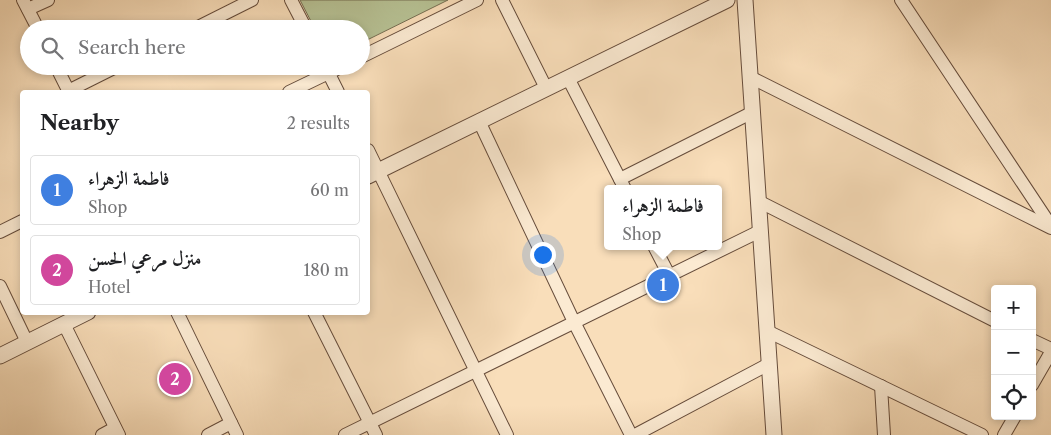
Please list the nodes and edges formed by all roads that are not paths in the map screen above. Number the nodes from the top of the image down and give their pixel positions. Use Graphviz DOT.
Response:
graph roads {
  1 [pos="48,0"];
  2 [pos="252,0"];
  3 [pos="291,0"];
  4 [pos="477,0"];
  5 [pos="502,0"];
  6 [pos="727,0"];
  7 [pos="745,0"];
  8 [pos="901,0"];
  9 [pos="26,5"];
  10 [pos="34,20"];
  11 [pos="212,20"];
  12 [pos="301,20"];
  13 [pos="370,53"];
  14 [pos="60,75"];
  15 [pos="101,75"];
  16 [pos="318,75"];
  17 [pos="330,75"];
  18 [pos="750,76"];
  19 [pos="568,78"];
  20 [pos="546,88"];
  21 [pos="67,90"];
  22 [pos="72,90"];
  23 [pos="292,90"];
  24 [pos="337,90"];
  25 [pos="752,112"];
  26 [pos="478,122"];
  27 [pos="370,159"];
  28 [pos="373,173"];
  29 [pos="622,184"];
  30 [pos="758,201"];
  31 [pos="20,222"];
  32 [pos="1051,227"];
  33 [pos="760,230"];
  34 [pos="0,232"];
  35 [pos="722,249"];
  36 [pos="656,250"];
  37 [pos="720,250"];
  38 [pos="669,275"];
  39 [pos="0,286"];
  40 [pos="82,315"];
  41 [pos="178,315"];
  42 [pos="316,315"];
  43 [pos="991,319"];
  44 [pos="574,322"];
  45 [pos="64,324"];
  46 [pos="767,331"];
  47 [pos="27,342"];
  48 [pos="1036,342"];
  49 [pos="1051,350"];
  50 [pos="0,356"];
  51 [pos="769,364"];
  52 [pos="476,370"];
  53 [pos="1036,378"];
  54 [pos="881,386"];
  55 [pos="1013,420"];
  56 [pos="370,422"];
  57 [pos="231,423"];
  58 [pos="117,432"];
  59 [pos="102,435"];
  60 [pos="208,435"];
  61 [pos="237,435"];
  62 [pos="345,435"];
  63 [pos="376,435"];
  64 [pos="508,435"];
  65 [pos="631,435"];
  66 [pos="635,435"];
  67 [pos="774,435"];
  68 [pos="884,435"];
  69 [pos="982,435"];
  70 [pos="1004,435"];
  1 -- 9 [label="street"];
  2 -- 11 [label="street"];
  3 -- 12 [label="street"];
  4 -- 13 [label="street"];
  5 -- 20 [label="street"];
  6 -- 19 [label="street"];
  7 -- 18 [label="street"];
  8 -- 32 [label="street"];
  9 -- 10 [label="street"];
  14 -- 21 [label="street"];
  15 -- 22 [label="street"];
  16 -- 23 [label="street"];
  17 -- 24 [label="street"];
  18 -- 25 [label="street"];
  18 -- 32 [label="street"];
  19 -- 20 [label="street"];
  19 -- 29 [label="street"];
  20 -- 26 [label="street"];
  25 -- 29 [label="street"];
  25 -- 30 [label="street"];
  26 -- 28 [label="street"];
  26 -- 44 [label="street"];
  27 -- 28 [label="street"];
  28 -- 52 [label="street"];
  30 -- 33 [label="street"];
  30 -- 43 [label="street"];
  31 -- 34 [label="street"];
  33 -- 35 [label="street"];
  33 -- 46 [label="street"];
  36 -- 38 [label="street"];
  37 -- 38 [label="street"];
  38 -- 44 [label="street"];
  39 -- 47 [label="street"];
  40 -- 45 [label="street"];
  41 -- 57 [label="street"];
  42 -- 56 [label="street"];
  44 -- 52 [label="street"];
  44 -- 65 [label="street"];
  45 -- 47 [label="street"];
  45 -- 58 [label="street"];
  46 -- 51 [label="street"];
  46 -- 54 [label="street"];
  47 -- 50 [label="street"];
  48 -- 49 [label="street"];
  49 -- 53 [label="street"];
  51 -- 66 [label="street"];
  51 -- 67 [label="street"];
  52 -- 56 [label="street"];
  52 -- 64 [label="street"];
  54 -- 68 [label="street"];
  54 -- 69 [label="street"];
  55 -- 70 [label="street"];
  56 -- 62 [label="street"];
  56 -- 63 [label="street"];
  57 -- 60 [label="street"];
  57 -- 61 [label="street"];
  58 -- 59 [label="street"];
}
